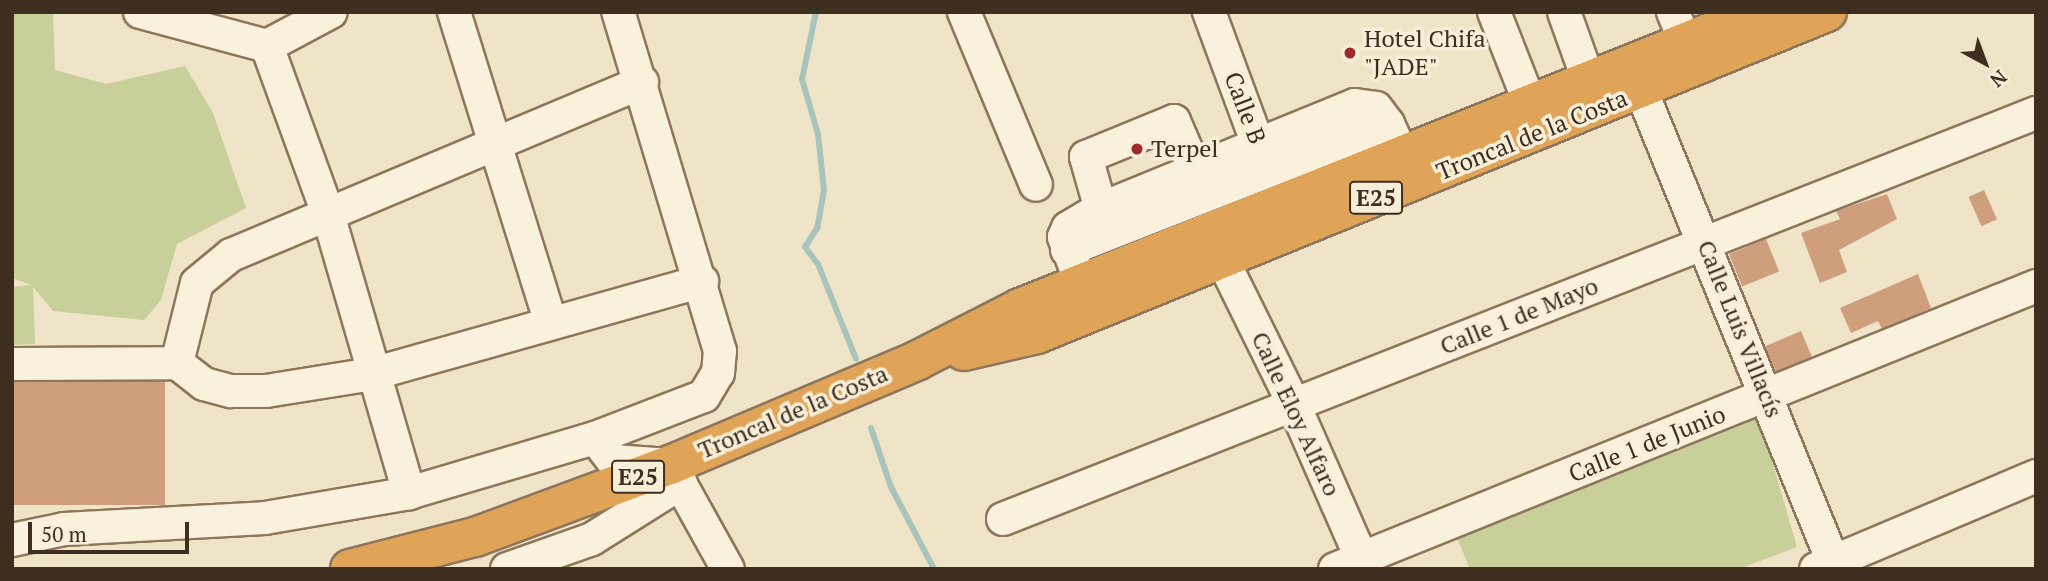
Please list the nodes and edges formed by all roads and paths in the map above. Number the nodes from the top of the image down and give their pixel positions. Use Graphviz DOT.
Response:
graph roads {
  1 [pos="140,12"];
  2 [pos="331,12"];
  3 [pos="454,12"];
  4 [pos="618,12"];
  5 [pos="964,12"];
  6 [pos="1209,12"];
  7 [pos="1494,12"];
  8 [pos="1564,12"];
  9 [pos="1827,12"];
  10 [pos="1755,20"];
  11 [pos="1685,39"];
  12 [pos="267,46"];
  13 [pos="642,82"];
  14 [pos="1589,82"];
  15 [pos="1641,90"];
  16 [pos="1530,104"];
  17 [pos="2036,113"];
  18 [pos="1395,139"];
  19 [pos="498,147"];
  20 [pos="1269,173"];
  21 [pos="1036,185"];
  22 [pos="328,214"];
  23 [pos="1211,214"];
  24 [pos="1109,236"];
  25 [pos="1704,241"];
  26 [pos="1074,267"];
  27 [pos="702,281"];
  28 [pos="2036,286"];
  29 [pos="551,323"];
  30 [pos="918,360"];
  31 [pos="177,363"];
  32 [pos="12,364"];
  33 [pos="372,374"];
  34 [pos="1767,396"];
  35 [pos="1295,407"];
  36 [pos="595,438"];
  37 [pos="676,474"];
  38 [pos="2036,477"];
  39 [pos="409,493"];
  40 [pos="1003,519"];
  41 [pos="12,540"];
  42 [pos="1354,565"];
  43 [pos="1828,566"];
  44 [pos="350,569"];
  45 [pos="507,569"];
  46 [pos="728,569"];
  1 -- 12 [label="street"];
  2 -- 12 [label="street"];
  3 -- 19 [label="street"];
  4 -- 13 [label="street"];
  5 -- 21 [label="street"];
  6 -- 20 [label="street, Calle B"];
  7 -- 16 [label="street"];
  8 -- 14 [label="street"];
  9 -- 10 [label="highway, Troncal de la Costa / E25"];
  10 -- 11 [label="highway, Troncal de la Costa / E25"];
  11 -- 14 [label="highway, Troncal de la Costa / E25"];
  11 -- 15 [label="highway, Troncal de la Costa / E25"];
  12 -- 22 [label="street"];
  13 -- 19 [label="street"];
  13 -- 27 [label="street"];
  14 -- 16 [label="highway, Troncal de la Costa / E25"];
  15 -- 23 [label="highway, Troncal de la Costa / E25"];
  15 -- 25 [label="street, Calle Luis Villacís"];
  16 -- 18 [label="highway, Troncal de la Costa / E25"];
  17 -- 25 [label="street, Calle 1 de Mayo"];
  18 -- 20 [label="highway, Troncal de la Costa / E25"];
  18 -- 20 [label="street"];
  19 -- 22 [label="street"];
  19 -- 29 [label="street"];
  20 -- 23 [label="highway, Troncal de la Costa / E25"];
  20 -- 23 [label="street"];
  22 -- 31 [label="street"];
  22 -- 33 [label="street"];
  23 -- 24 [label="highway, Troncal de la Costa / E25"];
  23 -- 24 [label="street"];
  23 -- 24 [label="street, Calle Eloy Alfaro"];
  23 -- 30 [label="highway, Troncal de la Costa / E25"];
  23 -- 35 [label="street, Calle Eloy Alfaro"];
  24 -- 26 [label="highway, Troncal de la Costa / E25"];
  24 -- 26 [label="street"];
  25 -- 34 [label="street, Calle Luis Villacís"];
  25 -- 35 [label="street, Calle 1 de Mayo"];
  26 -- 30 [label="highway, Troncal de la Costa / E25"];
  27 -- 29 [label="street"];
  27 -- 36 [label="street"];
  28 -- 34 [label="street, Calle 1 de Junio"];
  29 -- 33 [label="street"];
  30 -- 37 [label="highway, Troncal de la Costa / E25"];
  31 -- 32 [label="street"];
  31 -- 33 [label="street"];
  33 -- 39 [label="street"];
  34 -- 42 [label="street, Calle 1 de Junio"];
  34 -- 43 [label="street, Calle Luis Villacís"];
  35 -- 40 [label="street, Calle 1 de Mayo"];
  35 -- 42 [label="street, Calle Eloy Alfaro"];
  36 -- 37 [label="street"];
  36 -- 39 [label="street"];
  37 -- 44 [label="highway, Troncal de la Costa / E25"];
  37 -- 45 [label="street"];
  37 -- 46 [label="street"];
  38 -- 43 [label="street"];
  39 -- 41 [label="street"];
}
